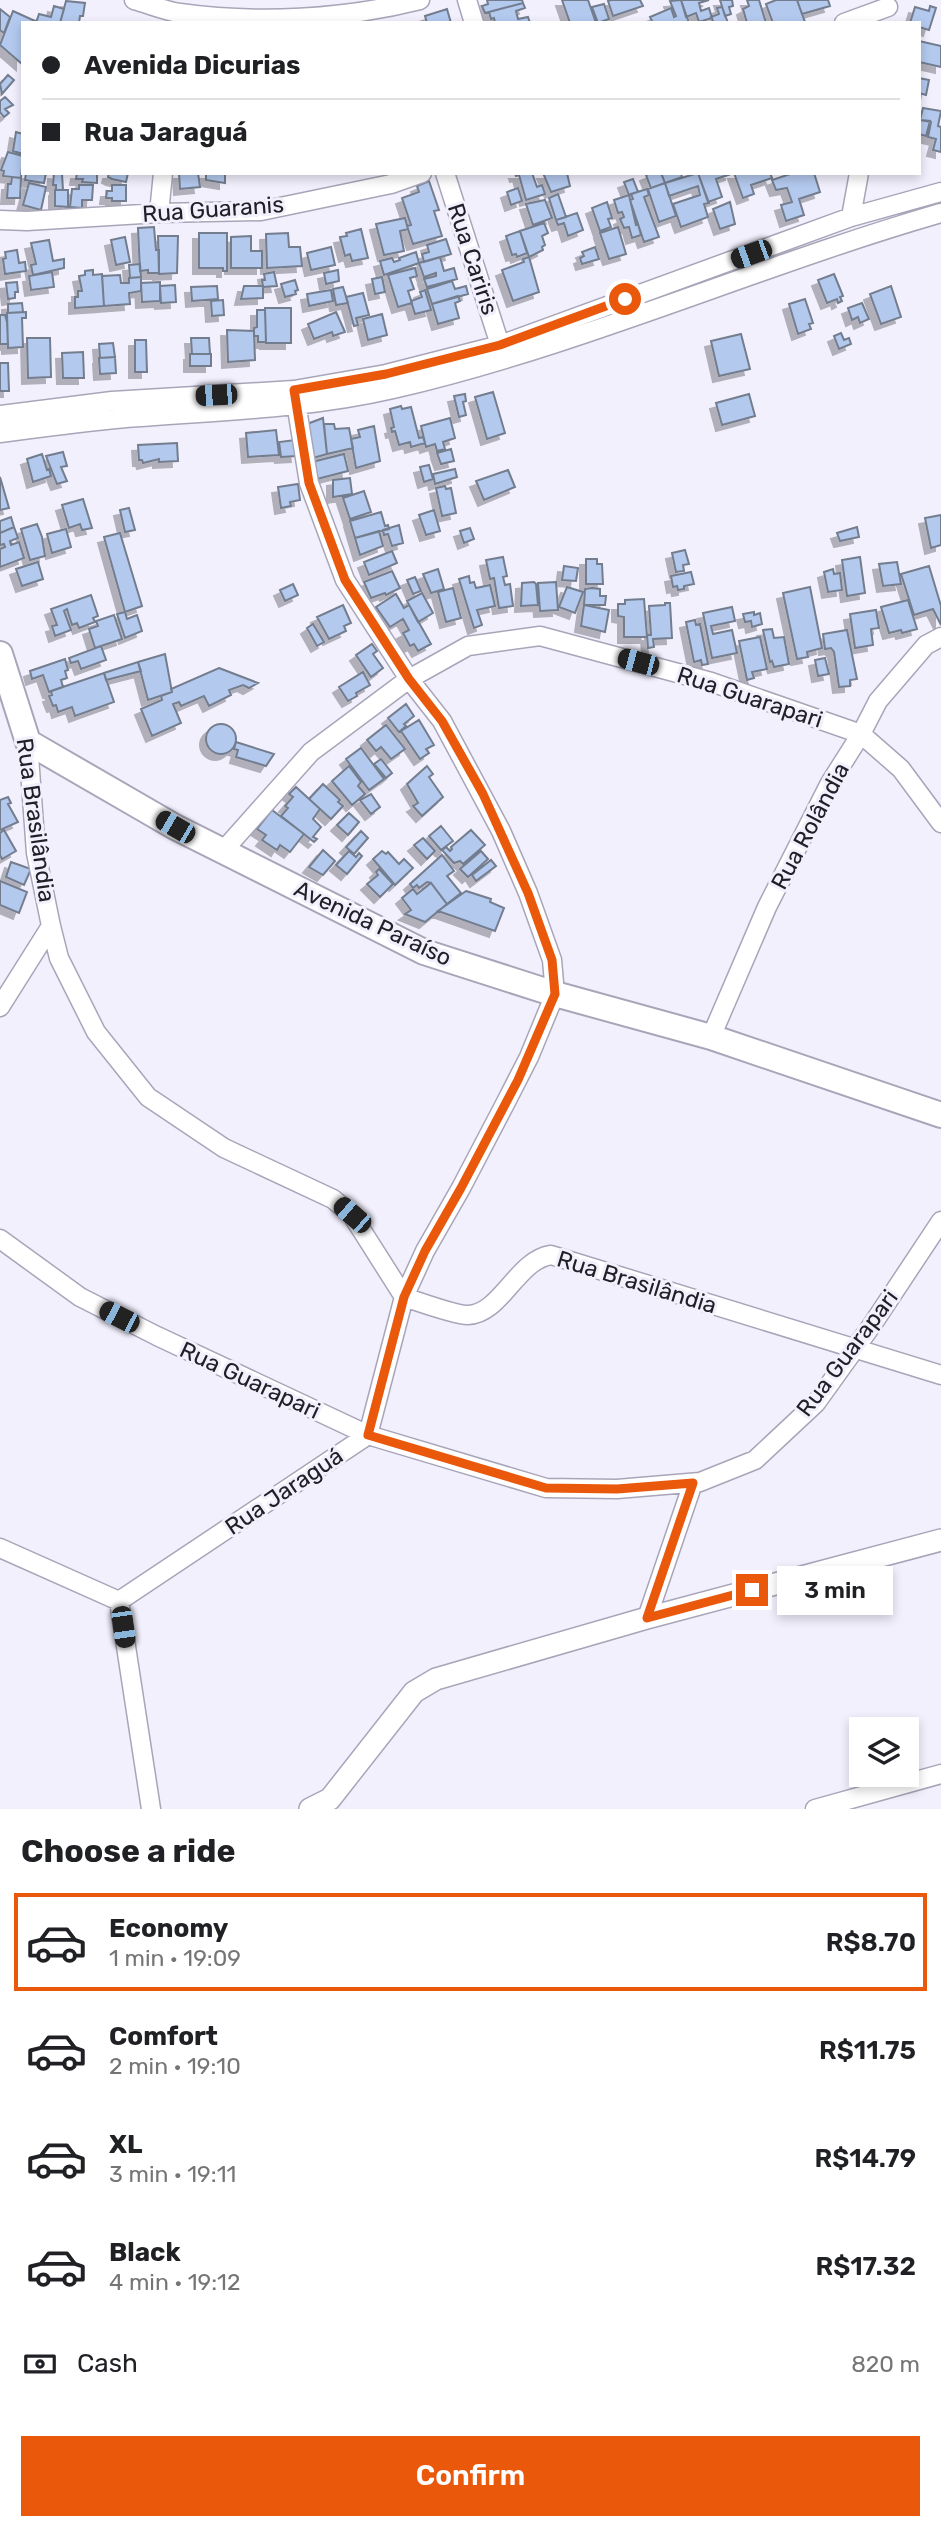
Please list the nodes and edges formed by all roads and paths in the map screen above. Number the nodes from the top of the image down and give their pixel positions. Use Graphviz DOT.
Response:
graph roads {
  1 [pos="134,0"];
  2 [pos="420,0"];
  3 [pos="467,0"];
  4 [pos="888,10"];
  5 [pos="178,18"];
  6 [pos="473,21"];
  7 [pos="851,21"];
  8 [pos="163,175"];
  9 [pos="416,175"];
  10 [pos="446,175"];
  11 [pos="859,175"];
  12 [pos="941,192"];
  13 [pos="159,213"];
  14 [pos="941,213"];
  15 [pos="851,217"];
  16 [pos="0,220"];
  17 [pos="500,345"];
  18 [pos="295,399"];
  19 [pos="0,415"];
  20 [pos="0,433"];
  21 [pos="941,637"];
  22 [pos="0,654"];
  23 [pos="409,679"];
  24 [pos="861,734"];
  25 [pos="27,742"];
  26 [pos="941,823"];
  27 [pos="223,851"];
  28 [pos="51,926"];
  29 [pos="555,994"];
  30 [pos="0,1007"];
  31 [pos="711,1037"];
  32 [pos="941,1115"];
  33 [pos="941,1221"];
  34 [pos="0,1239"];
  35 [pos="404,1297"];
  36 [pos="854,1349"];
  37 [pos="941,1375"];
  38 [pos="368,1435"];
  39 [pos="693,1483"];
  40 [pos="941,1540"];
  41 [pos="0,1548"];
  42 [pos="119,1601"];
  43 [pos="647,1618"];
  44 [pos="941,1774"];
  45 [pos="151,1809"];
  46 [pos="310,1809"];
  47 [pos="815,1809"];
  1 -- 5 [label="street"];
  2 -- 5 [label="street"];
  3 -- 6 [label="street"];
  4 -- 7 [label="street"];
  8 -- 13 [label="street"];
  9 -- 13 [label="street, Rua Guaranis"];
  10 -- 17 [label="street, Rua Cariris"];
  11 -- 15 [label="street"];
  12 -- 15 [label="street"];
  13 -- 16 [label="street, Rua Guaranis"];
  14 -- 18 [label="street"];
  15 -- 17 [label="street"];
  17 -- 18 [label="street"];
  18 -- 19 [label="street"];
  18 -- 20 [label="street"];
  18 -- 23 [label="street, Rua Jaraguá"];
  21 -- 24 [label="street, Rua Rolândia"];
  22 -- 25 [label="main road, Rua Brasilândia"];
  23 -- 24 [label="street, Rua Guarapari"];
  23 -- 27 [label="street, Rua Guarapari"];
  23 -- 29 [label="street, Rua Jaraguá"];
  24 -- 26 [label="street, Rua Guarapari"];
  24 -- 31 [label="street, Rua Rolândia"];
  25 -- 27 [label="main road, Avenida Paraíso"];
  25 -- 28 [label="street, Rua Brasilândia"];
  27 -- 29 [label="main road, Avenida Paraíso"];
  28 -- 30 [label="street"];
  28 -- 35 [label="street, Rua Brasilândia"];
  29 -- 31 [label="main road, Avenida Paraíso"];
  29 -- 35 [label="street, Rua Jaraguá"];
  31 -- 32 [label="main road, Avenida Paraíso"];
  33 -- 36 [label="street, Rua Guarapari"];
  34 -- 38 [label="street, Rua Guarapari"];
  35 -- 36 [label="street, Rua Brasilândia"];
  35 -- 38 [label="street, Rua Jaraguá"];
  36 -- 37 [label="street, Rua Brasilândia"];
  36 -- 39 [label="street, Rua Guarapari"];
  38 -- 39 [label="street, Rua Guarapari"];
  38 -- 42 [label="street, Rua Jaraguá"];
  39 -- 43 [label="street"];
  40 -- 43 [label="street"];
  41 -- 42 [label="street"];
  42 -- 45 [label="street"];
  43 -- 46 [label="street"];
  44 -- 47 [label="street"];
}
